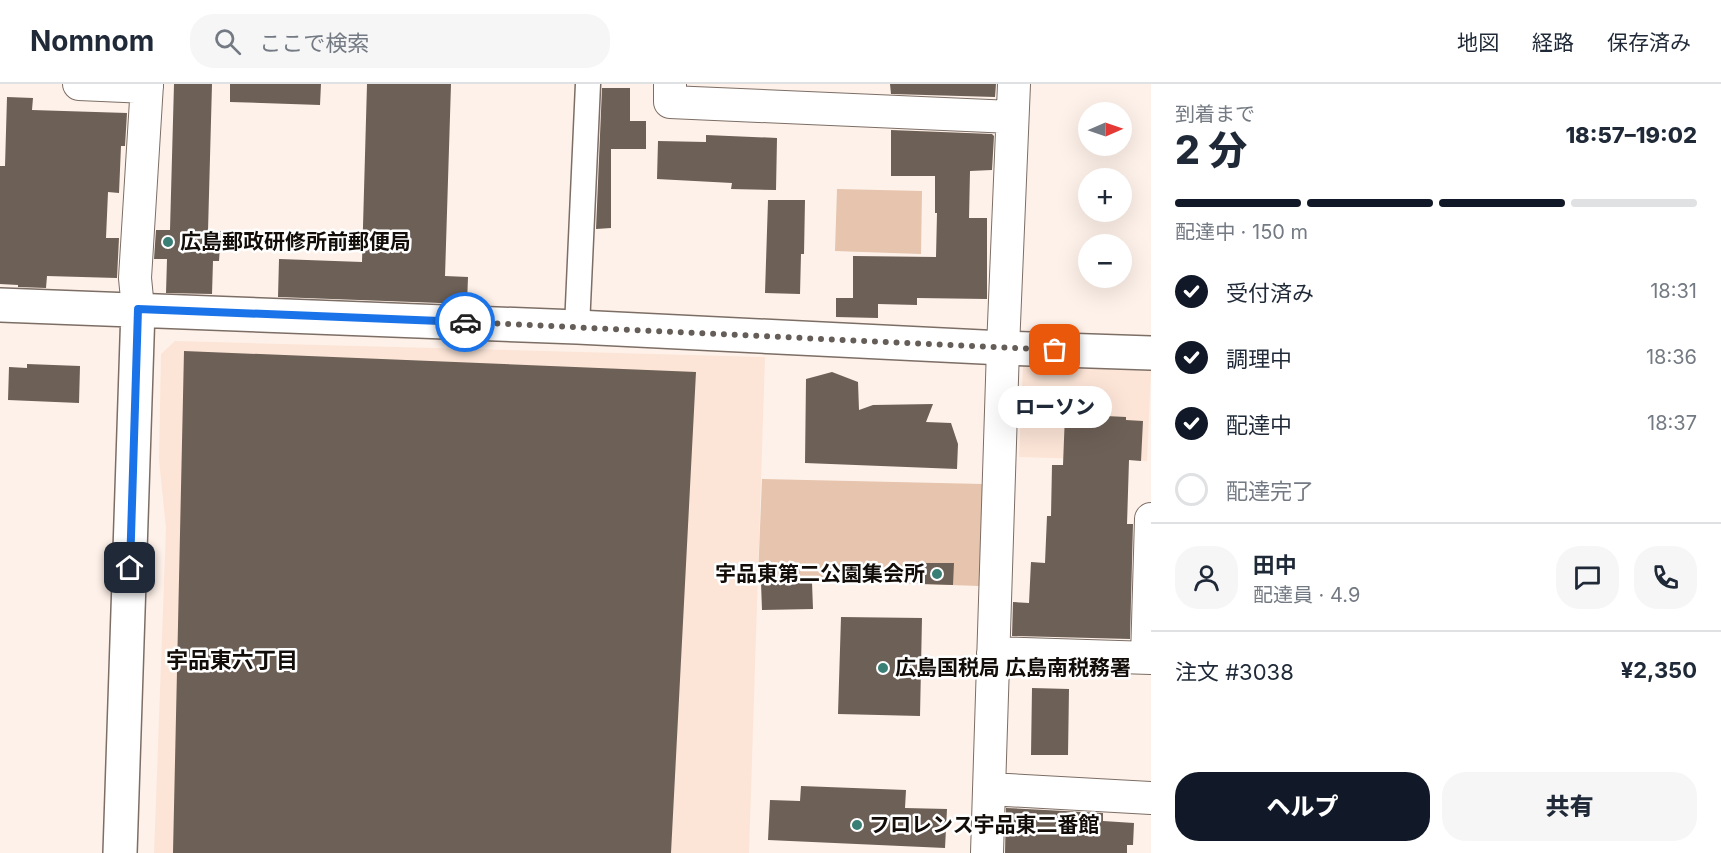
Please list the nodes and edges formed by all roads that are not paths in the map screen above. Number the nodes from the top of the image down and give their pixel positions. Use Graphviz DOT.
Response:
graph roads {
  1 [pos="79,84"];
  2 [pos="588,84"];
  3 [pos="670,84"];
  4 [pos="1014,84"];
  5 [pos="147,85"];
  6 [pos="1012,117"];
  7 [pos="0,304"];
  8 [pos="138,309"];
  9 [pos="577,327"];
  10 [pos="1003,348"];
  11 [pos="1151,353"];
  12 [pos="1151,519"];
  13 [pos="993,652"];
  14 [pos="1149,658"];
  15 [pos="989,789"];
  16 [pos="1151,798"];
  17 [pos="120,853"];
  18 [pos="987,853"];
  1 -- 5 [label="street"];
  2 -- 9 [label="street"];
  3 -- 6 [label="street"];
  4 -- 6 [label="street"];
  5 -- 8 [label="street"];
  6 -- 10 [label="street"];
  7 -- 8 [label="street"];
  8 -- 9 [label="street"];
  8 -- 17 [label="street"];
  9 -- 10 [label="street"];
  10 -- 11 [label="street"];
  10 -- 13 [label="street"];
  12 -- 14 [label="street"];
  13 -- 14 [label="street"];
  13 -- 15 [label="street"];
  15 -- 16 [label="street"];
  15 -- 18 [label="street"];
}
